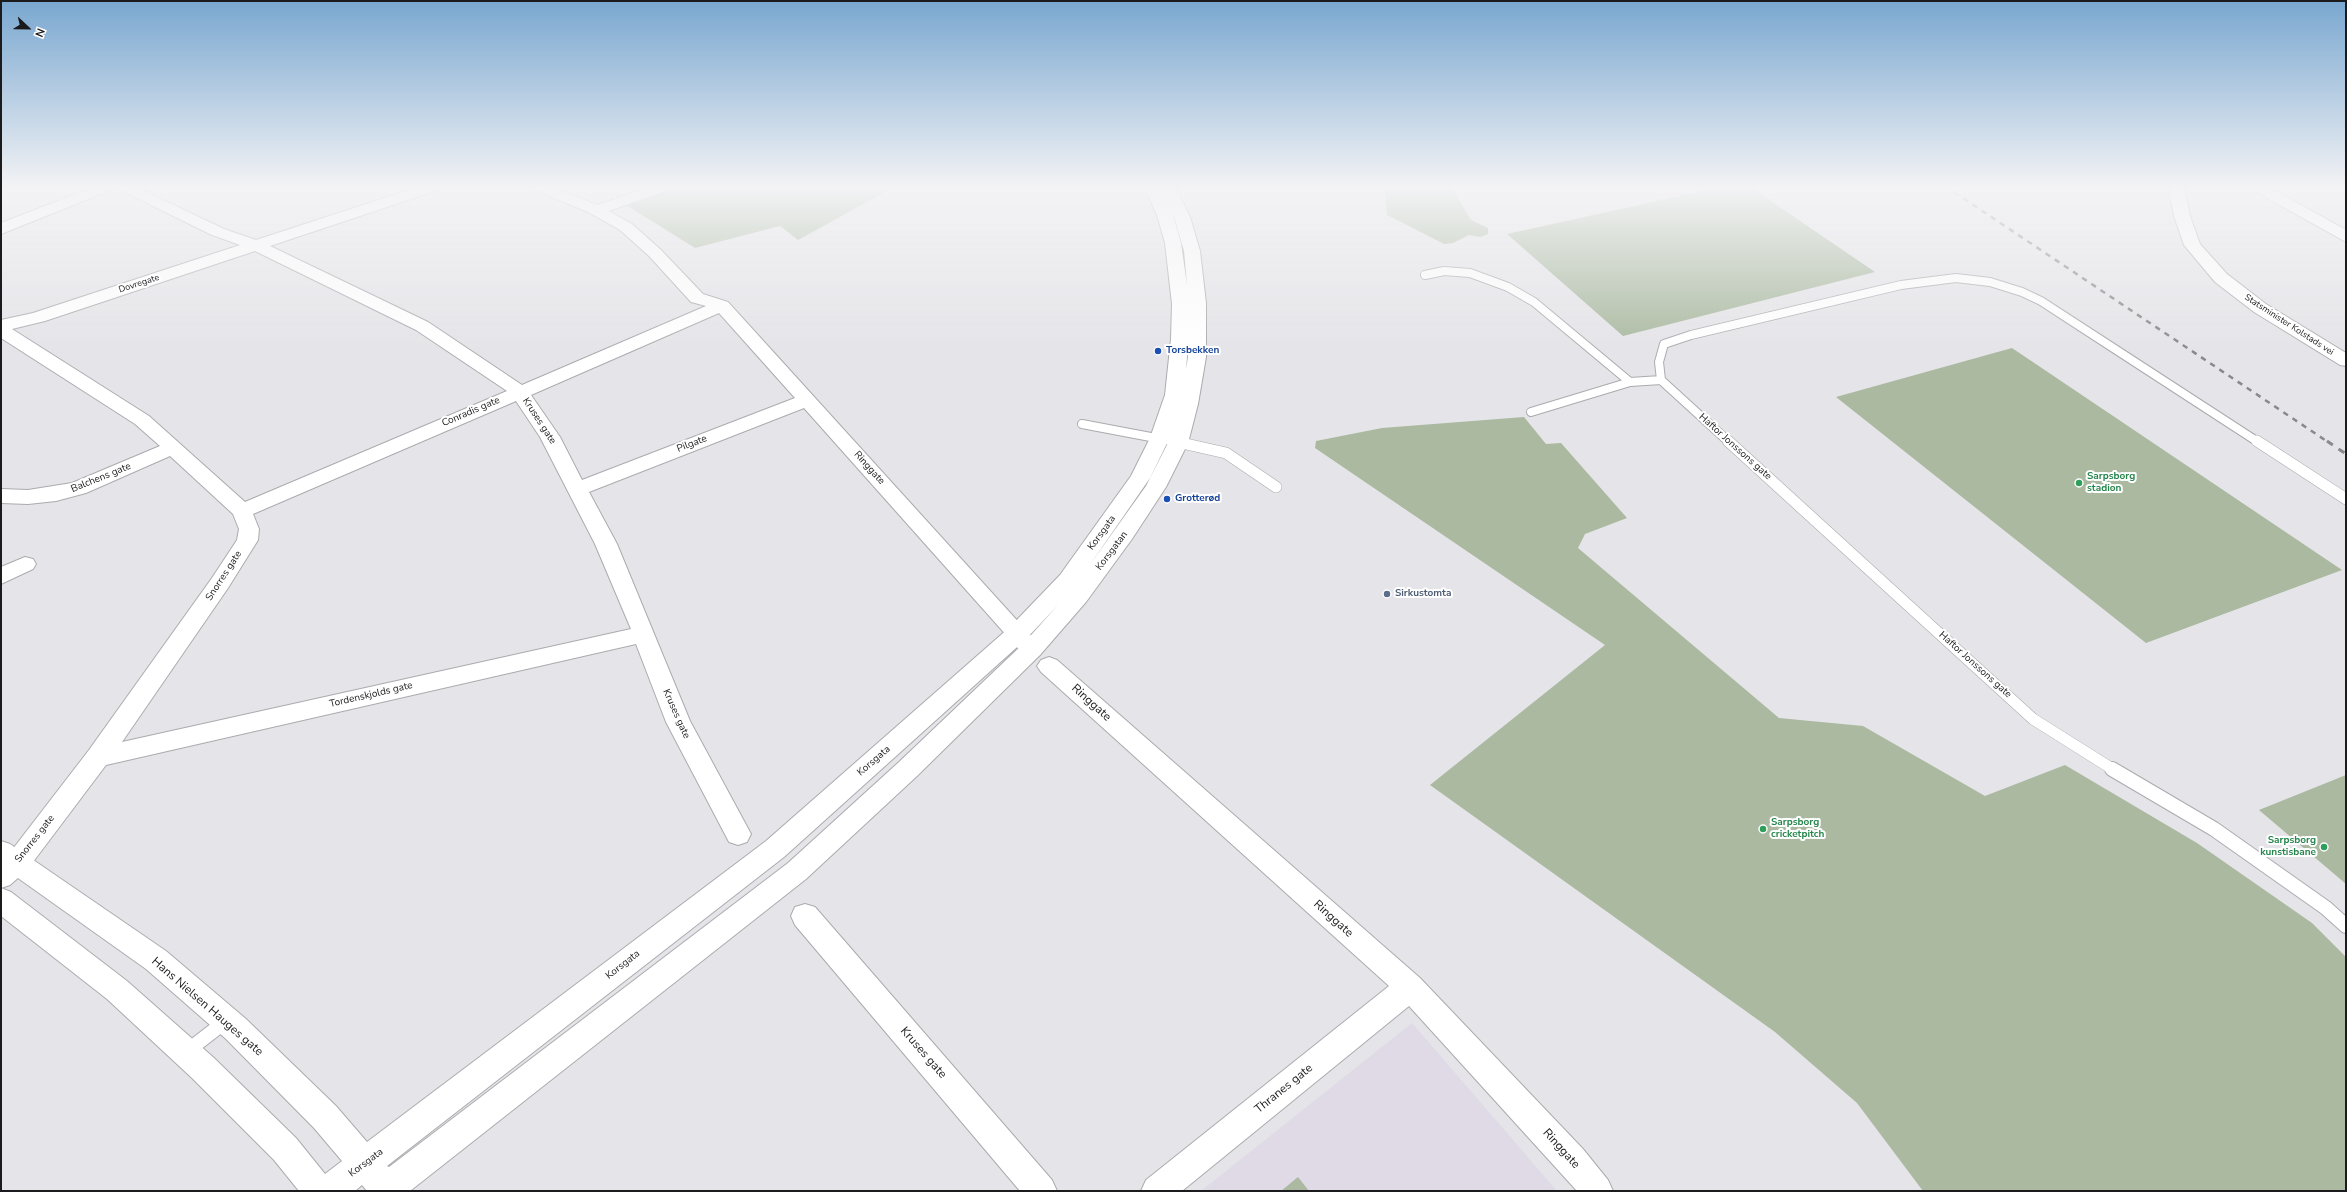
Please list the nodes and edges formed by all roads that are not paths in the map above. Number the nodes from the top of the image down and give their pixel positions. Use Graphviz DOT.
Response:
graph roads {
  1 [pos="245,242"];
  2 [pos="270,242"];
  3 [pos="641,242"];
  4 [pos="1173,242"];
  5 [pos="1189,242"];
  6 [pos="2191,242"];
  7 [pos="257,246"];
  8 [pos="1425,275"];
  9 [pos="722,306"];
  10 [pos="1,325"];
  11 [pos="1,330"];
  12 [pos="2346,361"];
  13 [pos="1661,380"];
  14 [pos="1630,382"];
  15 [pos="519,391"];
  16 [pos="807,400"];
  17 [pos="1531,412"];
  18 [pos="1082,424"];
  19 [pos="1169,440"];
  20 [pos="173,448"];
  21 [pos="1276,487"];
  22 [pos="577,489"];
  23 [pos="1,496"];
  24 [pos="2346,499"];
  25 [pos="242,511"];
  26 [pos="25,564"];
  27 [pos="1,576"];
  28 [pos="644,634"];
  29 [pos="1033,649"];
  30 [pos="98,757"];
  31 [pos="738,834"];
  32 [pos="7,864"];
  33 [pos="1,900"];
  34 [pos="805,916"];
  35 [pos="2346,926"];
  36 [pos="1410,987"];
  37 [pos="226,1021"];
  38 [pos="186,1052"];
  39 [pos="364,1164"];
  40 [pos="386,1190"];
  41 [pos="320,1191"];
  42 [pos="329,1191"];
  43 [pos="1041,1191"];
  44 [pos="1157,1191"];
  45 [pos="1598,1191"];
  1 -- 7 [label="street, Kruses gate"];
  2 -- 7 [label="street, Dovregate"];
  3 -- 9 [label="street"];
  4 -- 19 [label="street"];
  5 -- 19 [label="street"];
  6 -- 12 [label="street, Statsminister Kolstads vei"];
  7 -- 10 [label="street, Dovregate"];
  7 -- 15 [label="street, Kruses gate"];
  8 -- 14 [label="lane"];
  9 -- 15 [label="street, Conradis gate"];
  9 -- 16 [label="street, Ringgate"];
  11 -- 20 [label="street, Snorres gate"];
  13 -- 14 [label="lane"];
  13 -- 24 [label="lane"];
  13 -- 35 [label="lane, Haftor Jonssons gate"];
  14 -- 17 [label="lane"];
  15 -- 22 [label="street, Kruses gate"];
  15 -- 25 [label="street, Conradis gate"];
  16 -- 22 [label="street, Pilgate"];
  16 -- 29 [label="street, Ringgate"];
  18 -- 19 [label="lane"];
  19 -- 21 [label="lane"];
  19 -- 29 [label="street, Korsgatan"];
  20 -- 23 [label="street, Balchens gate"];
  20 -- 25 [label="street, Snorres gate"];
  22 -- 28 [label="street, Kruses gate"];
  25 -- 30 [label="street, Snorres gate"];
  26 -- 27 [label="street"];
  28 -- 30 [label="street, Tordenskjolds gate"];
  28 -- 31 [label="street, Kruses gate"];
  29 -- 36 [label="street, Ringgate"];
  29 -- 39 [label="street, Korsgata"];
  29 -- 40 [label="street"];
  30 -- 32 [label="street, Snorres gate"];
  32 -- 37 [label="street, Hans Nielsen Hauges gate"];
  33 -- 38 [label="street"];
  34 -- 43 [label="street, Kruses gate"];
  36 -- 44 [label="street, Thranes gate"];
  36 -- 45 [label="street, Ringgate"];
  37 -- 38 [label="lane"];
  37 -- 39 [label="street, Hans Nielsen Hauges gate"];
  38 -- 41 [label="street"];
  39 -- 40 [label="street, Hans Nielsen Hauges gate"];
  39 -- 42 [label="street, Korsgata"];
}
